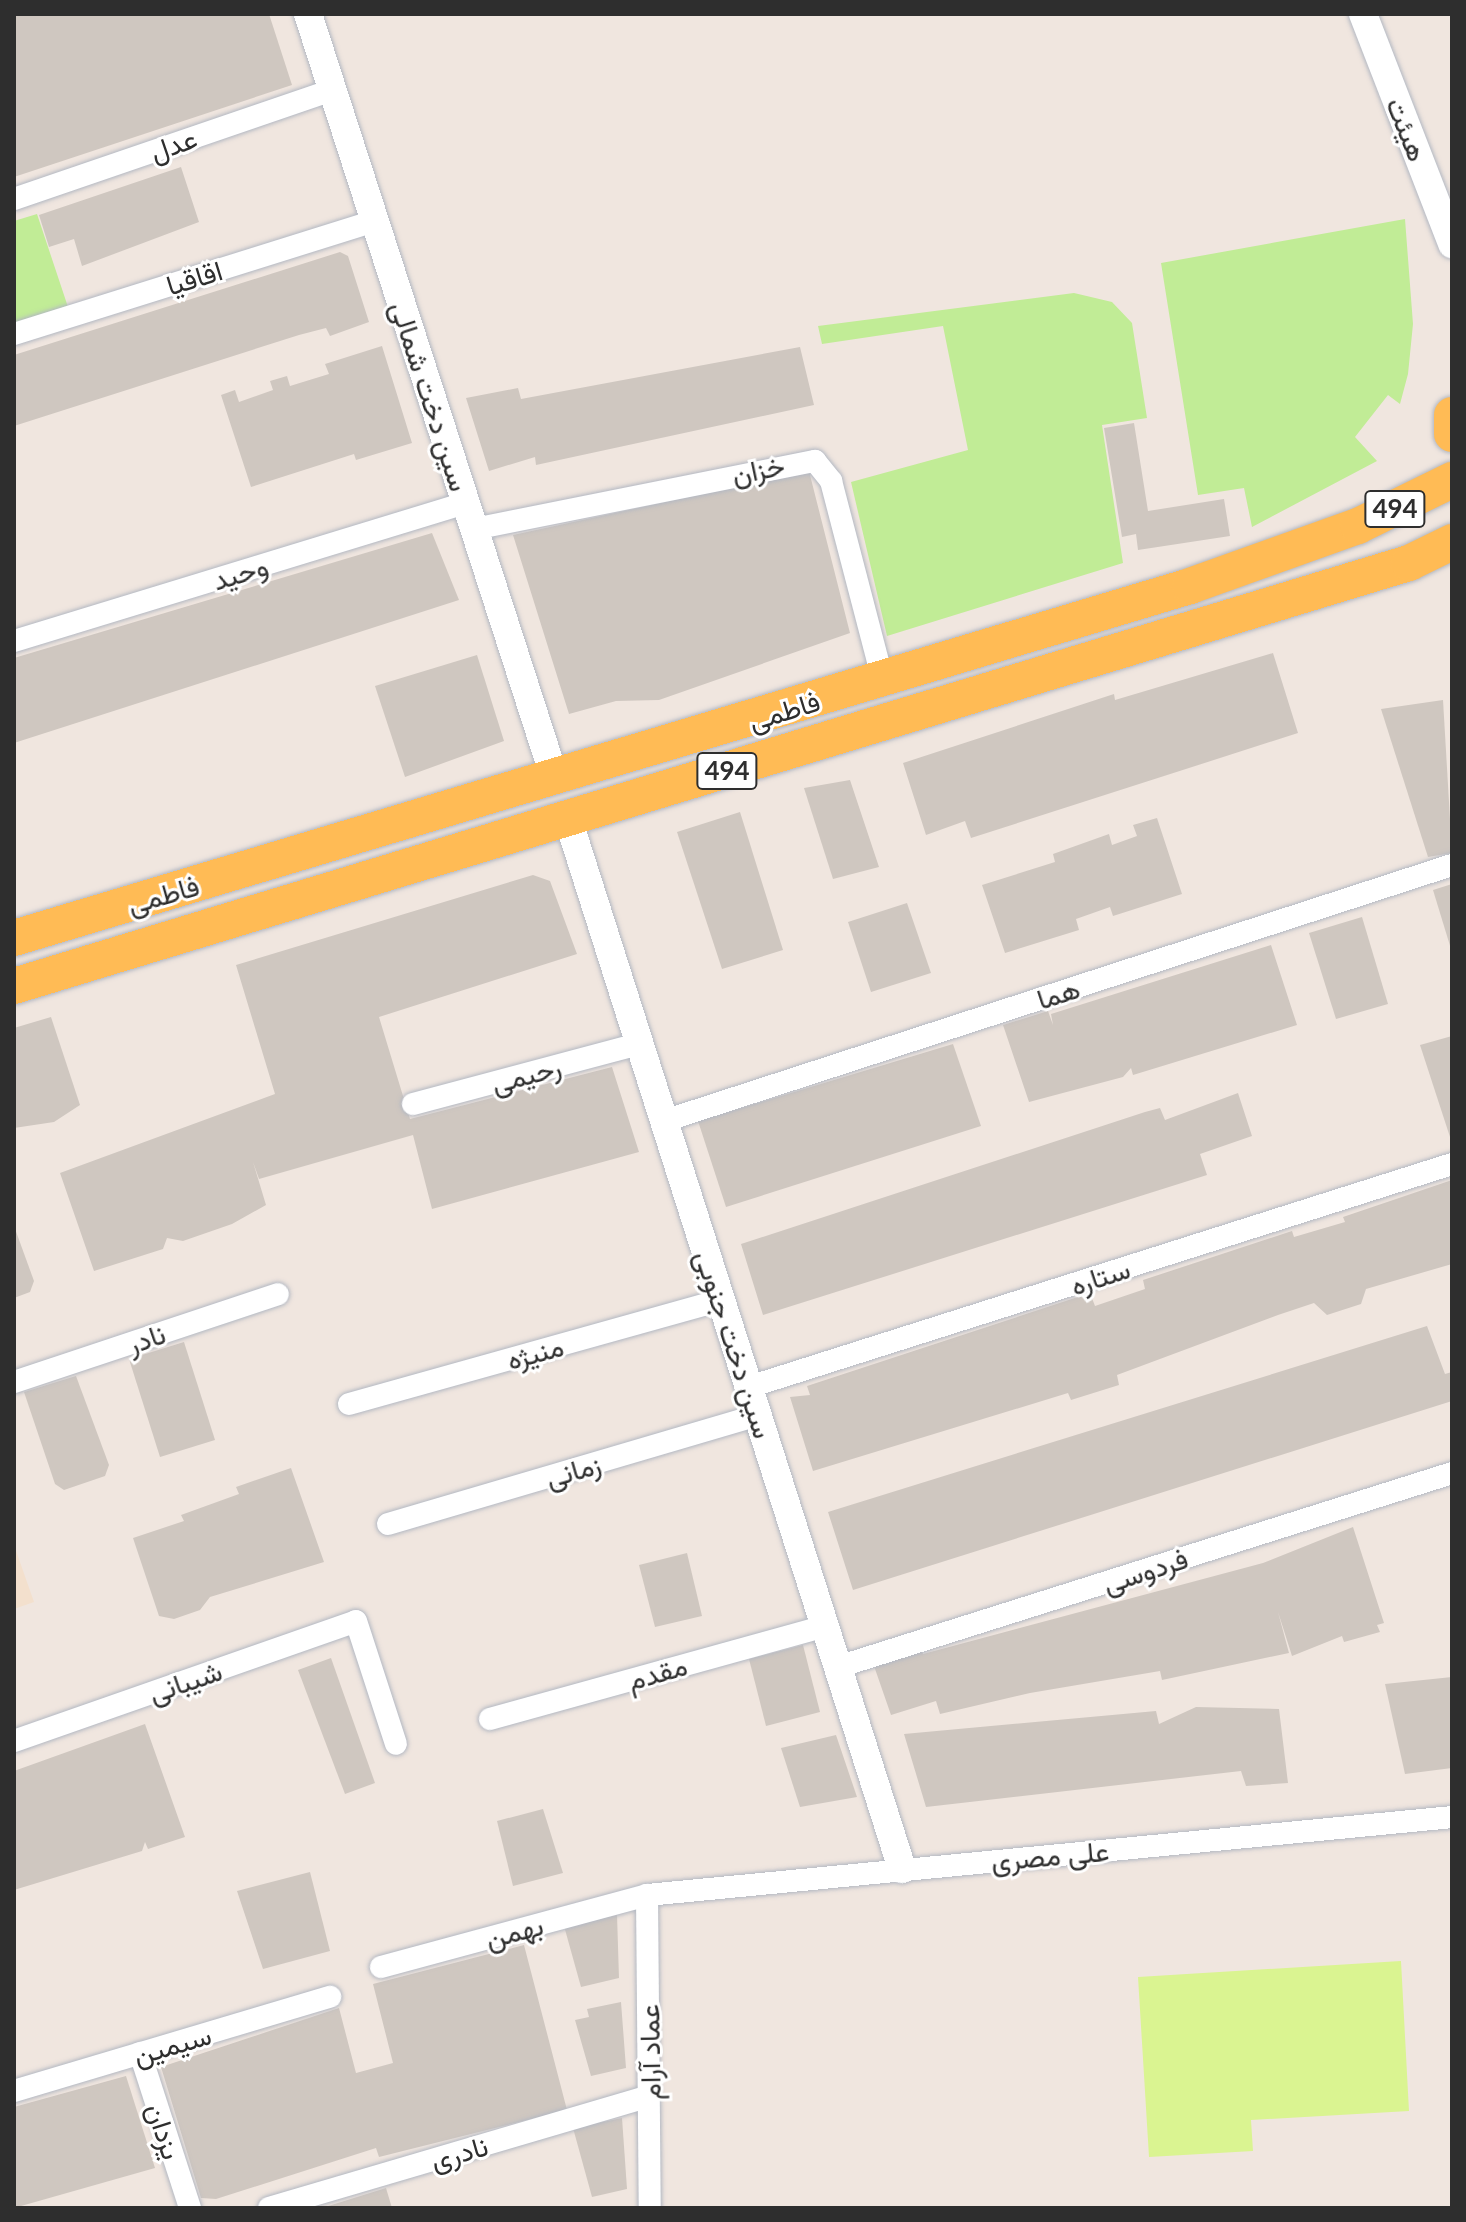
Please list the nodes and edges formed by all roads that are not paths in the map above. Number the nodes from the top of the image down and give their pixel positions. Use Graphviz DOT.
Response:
graph roads {
  1 [pos="308,14"];
  2 [pos="1363,14"];
  3 [pos="332,90"];
  4 [pos="14,199"];
  5 [pos="374,221"];
  6 [pos="1452,244"];
  7 [pos="14,334"];
  8 [pos="1452,415"];
  9 [pos="1452,434"];
  10 [pos="1452,480"];
  11 [pos="470,516"];
  12 [pos="1452,542"];
  13 [pos="14,641"];
  14 [pos="883,680"];
  15 [pos="555,779"];
  16 [pos="568,819"];
  17 [pos="1452,865"];
  18 [pos="14,938"];
  19 [pos="14,986"];
  20 [pos="639,1044"];
  21 [pos="413,1104"];
  22 [pos="664,1121"];
  23 [pos="1452,1164"];
  24 [pos="278,1294"];
  25 [pos="721,1300"];
  26 [pos="14,1382"];
  27 [pos="749,1387"];
  28 [pos="349,1404"];
  29 [pos="758,1415"];
  30 [pos="1452,1473"];
  31 [pos="388,1524"];
  32 [pos="825,1626"];
  33 [pos="838,1667"];
  34 [pos="490,1719"];
  35 [pos="14,1741"];
  36 [pos="396,1744"];
  37 [pos="1452,1817"];
  38 [pos="902,1869"];
  39 [pos="647,1895"];
  40 [pos="381,1967"];
  41 [pos="330,1997"];
  42 [pos="140,2053"];
  43 [pos="14,2091"];
  44 [pos="649,2096"];
  45 [pos="190,2208"];
  46 [pos="269,2208"];
  47 [pos="650,2208"];
  1 -- 3 [label="street, سین دخت شمالی"];
  2 -- 6 [label="street, هیئت"];
  3 -- 4 [label="street, عدل"];
  3 -- 5 [label="street, سین دخت شمالی"];
  5 -- 7 [label="street, اقاقیا"];
  5 -- 11 [label="street, سین دخت شمالی"];
  8 -- 9 [label="main road"];
  10 -- 14 [label="main road, فاطمی / 494"];
  11 -- 13 [label="street, وحید"];
  11 -- 14 [label="street, خزان"];
  11 -- 15 [label="street, سین دخت شمالی"];
  12 -- 16 [label="main road, فاطمی / 494"];
  14 -- 15 [label="main road, فاطمی / 494"];
  15 -- 16 [label="main road"];
  15 -- 18 [label="main road, فاطمی / 494"];
  16 -- 19 [label="main road, فاطمی / 494"];
  16 -- 20 [label="street, سین دخت جنوبی"];
  17 -- 22 [label="street, هما"];
  20 -- 21 [label="street, رحیمی"];
  20 -- 22 [label="street, سین دخت جنوبی"];
  22 -- 25 [label="street, سین دخت جنوبی"];
  23 -- 27 [label="street, ستاره"];
  24 -- 26 [label="street, نادر"];
  25 -- 27 [label="street, سین دخت جنوبی"];
  25 -- 28 [label="street, منیژه"];
  27 -- 29 [label="street, سین دخت جنوبی"];
  29 -- 31 [label="street, زمانی"];
  29 -- 32 [label="street, سین دخت جنوبی"];
  30 -- 33 [label="street, فردوسی"];
  32 -- 33 [label="street, سین دخت جنوبی"];
  32 -- 34 [label="street, مقدم"];
  33 -- 38 [label="street, سین دخت جنوبی"];
  35 -- 36 [label="street, شیبانی"];
  37 -- 38 [label="street, علی مصری"];
  38 -- 39 [label="street, علی مصری"];
  39 -- 40 [label="street, بهمن"];
  39 -- 44 [label="street, عماد آرام"];
  41 -- 42 [label="street, سیمین"];
  42 -- 43 [label="street, سیمین"];
  42 -- 45 [label="street, یزدان"];
  44 -- 46 [label="street, نادری"];
  44 -- 47 [label="street, عماد آرام"];
}
